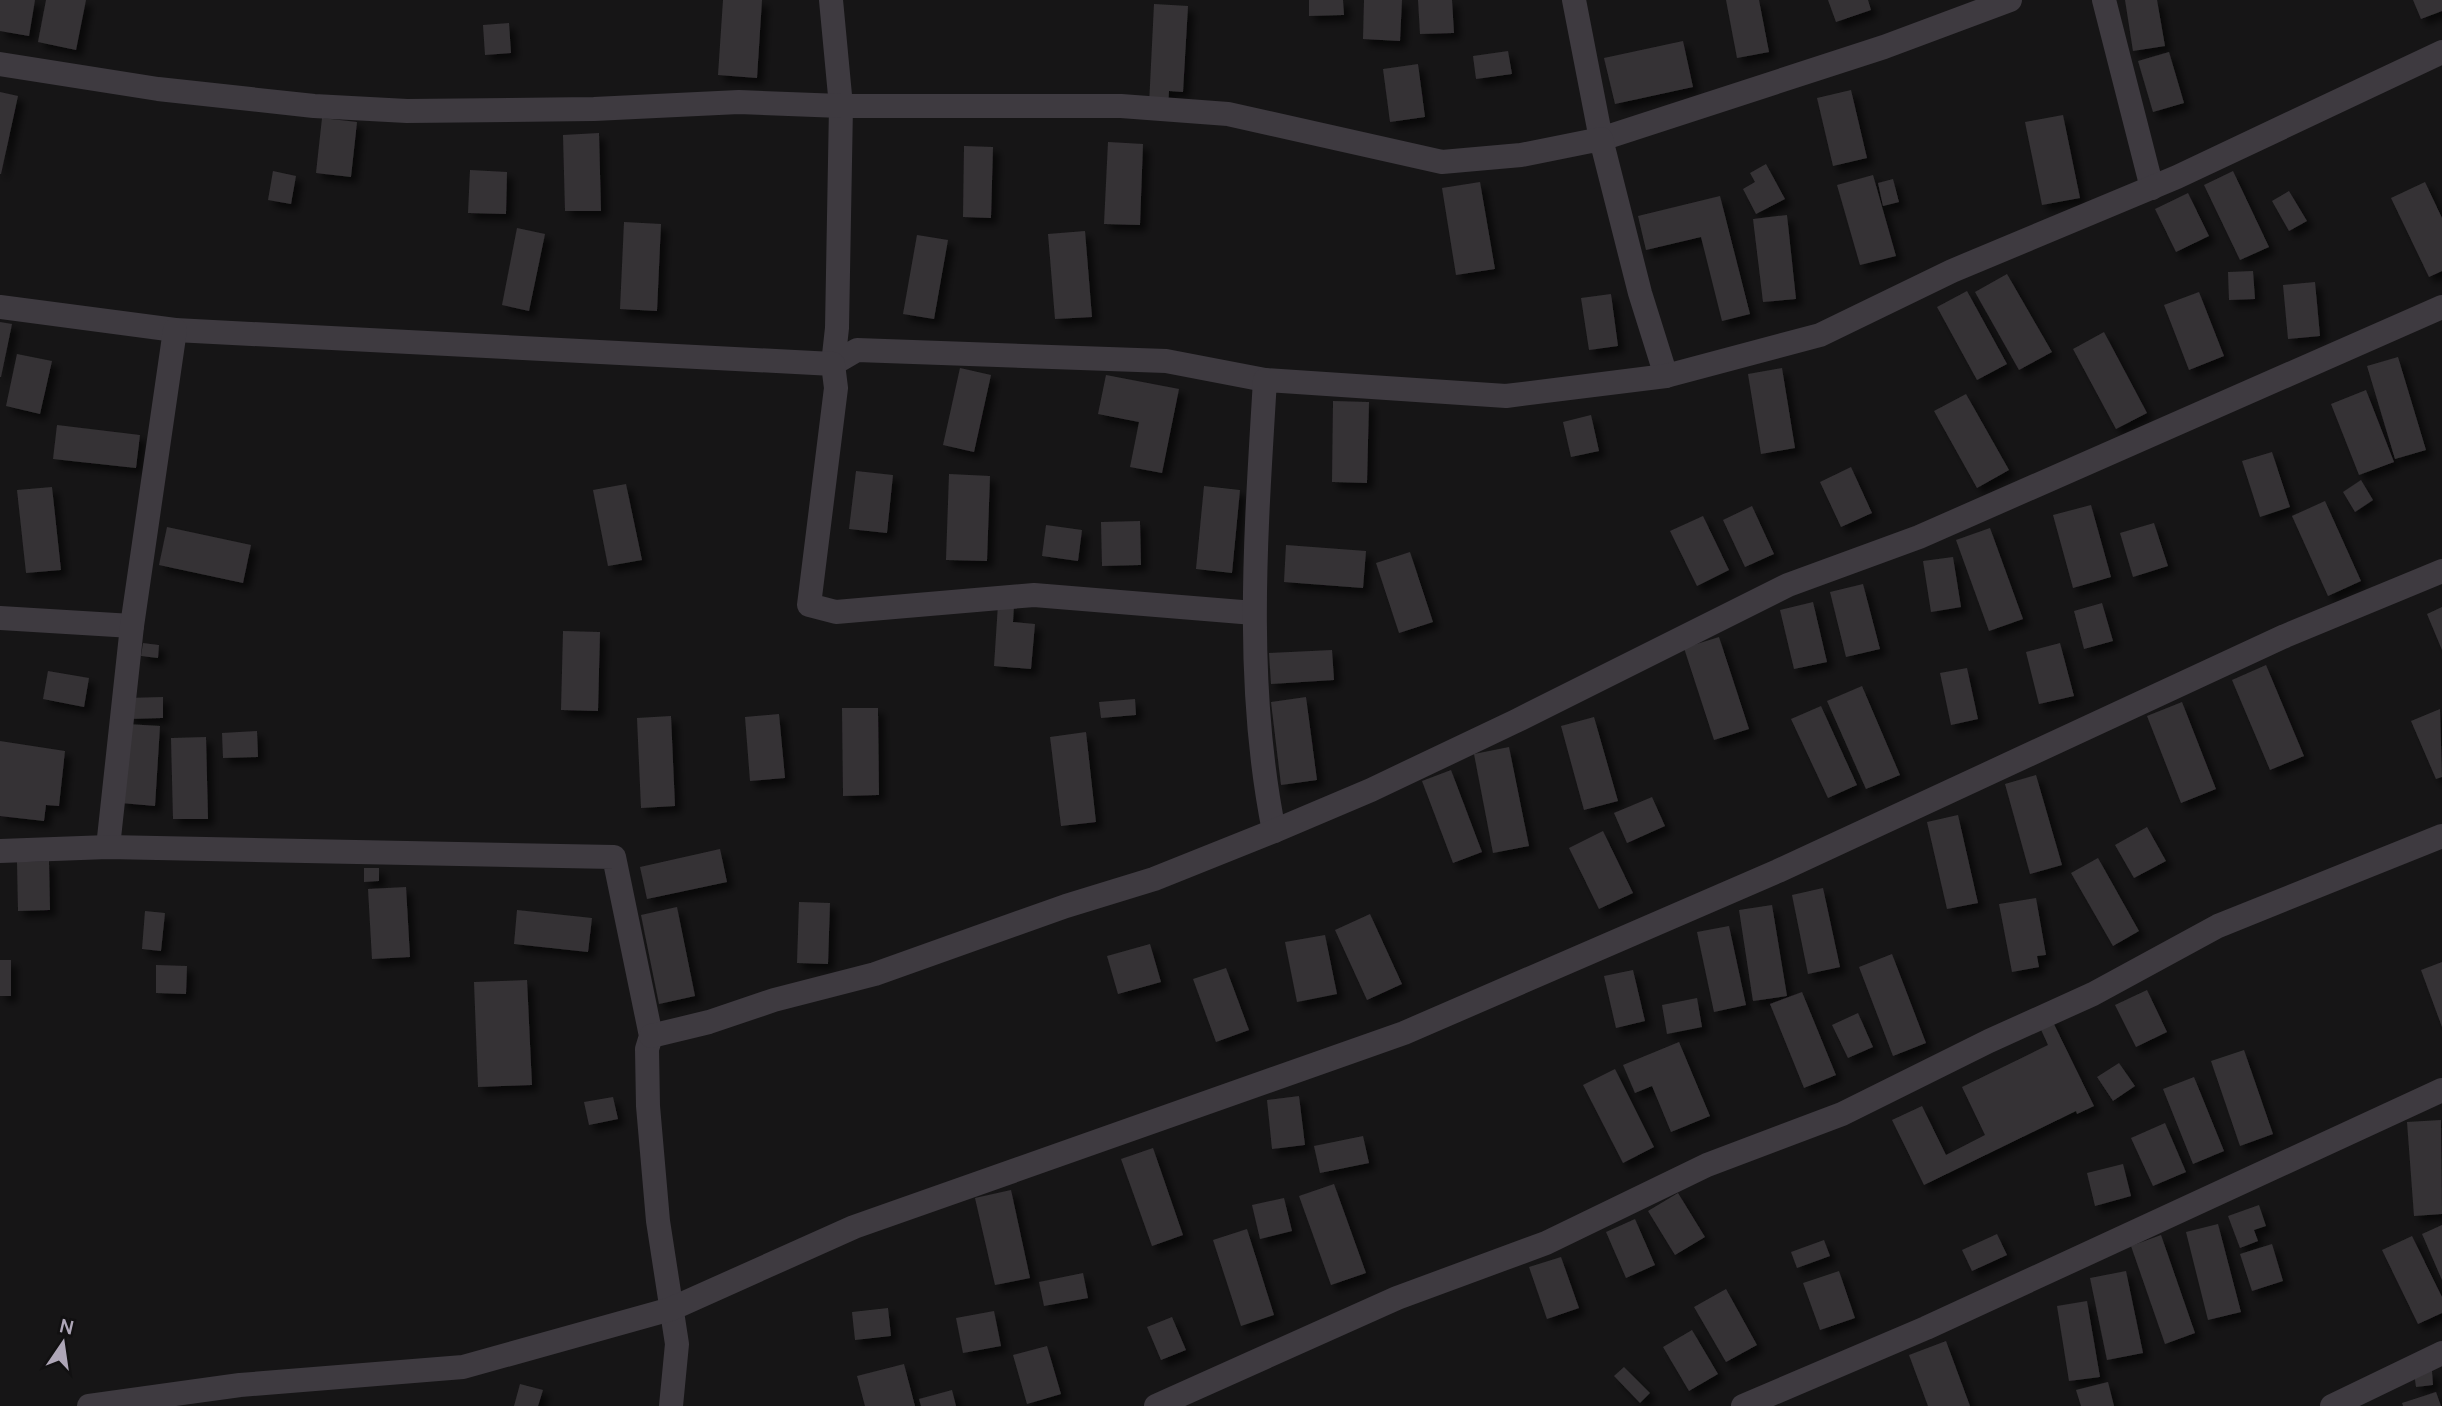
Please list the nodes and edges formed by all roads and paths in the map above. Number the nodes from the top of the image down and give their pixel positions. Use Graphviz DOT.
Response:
graph roads {
  1 [pos="831,0"];
  2 [pos="1574,0"];
  3 [pos="2010,0"];
  4 [pos="2104,0"];
  5 [pos="2442,52"];
  6 [pos="0,64"];
  7 [pos="841,106"];
  8 [pos="1601,139"];
  9 [pos="2152,188"];
  10 [pos="0,307"];
  11 [pos="2442,307"];
  12 [pos="175,330"];
  13 [pos="833,364"];
  14 [pos="1665,376"];
  15 [pos="1265,380"];
  16 [pos="2442,571"];
  17 [pos="1254,613"];
  18 [pos="0,618"];
  19 [pos="132,626"];
  20 [pos="1274,831"];
  21 [pos="2442,836"];
  22 [pos="108,847"];
  23 [pos="0,851"];
  24 [pos="650,1036"];
  25 [pos="2442,1090"];
  26 [pos="671,1309"];
  27 [pos="2442,1353"];
  28 [pos="89,1406"];
  29 [pos="671,1406"];
  30 [pos="1156,1406"];
  31 [pos="1743,1406"];
  32 [pos="2332,1406"];
  1 -- 7 [label="street"];
  2 -- 8 [label="street"];
  3 -- 8 [label="street"];
  4 -- 9 [label="street"];
  5 -- 9 [label="street"];
  6 -- 7 [label="street"];
  7 -- 8 [label="street"];
  7 -- 13 [label="street"];
  8 -- 14 [label="street"];
  9 -- 14 [label="street"];
  10 -- 12 [label="street"];
  11 -- 20 [label="street"];
  12 -- 13 [label="street"];
  12 -- 19 [label="street"];
  13 -- 15 [label="street"];
  13 -- 17 [label="street"];
  14 -- 15 [label="street"];
  15 -- 17 [label="street"];
  16 -- 26 [label="street"];
  17 -- 20 [label="street"];
  18 -- 19 [label="street"];
  19 -- 22 [label="street"];
  20 -- 24 [label="street"];
  21 -- 30 [label="street"];
  22 -- 23 [label="street"];
  22 -- 24 [label="street"];
  24 -- 26 [label="street"];
  25 -- 31 [label="street"];
  26 -- 28 [label="street"];
  26 -- 29 [label="street"];
  27 -- 32 [label="street"];
}
